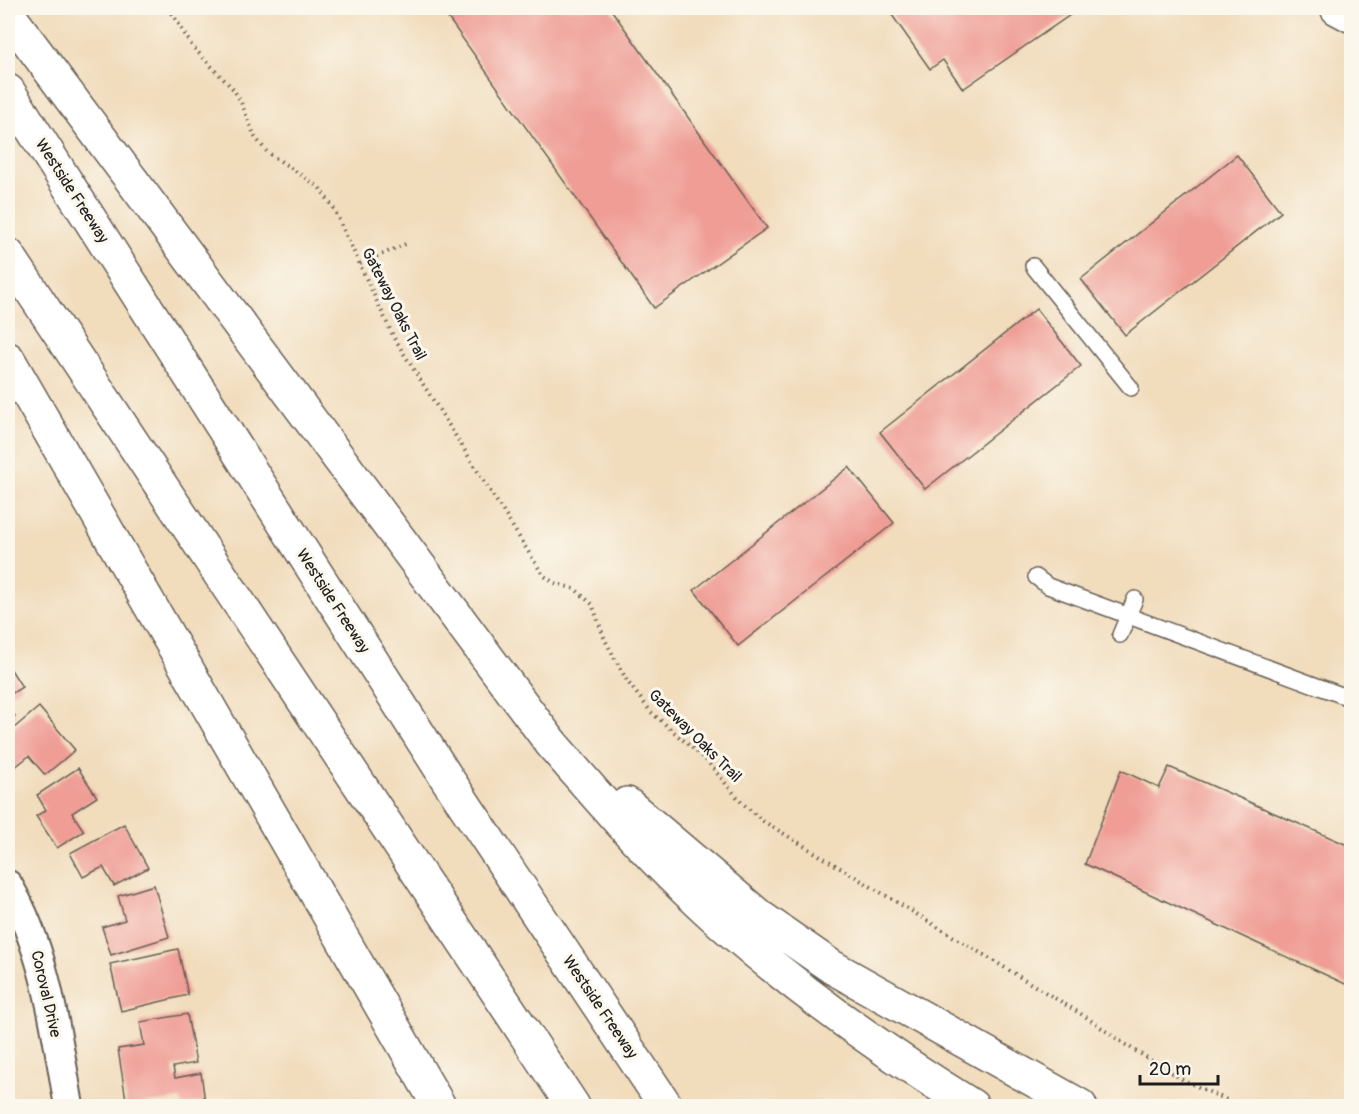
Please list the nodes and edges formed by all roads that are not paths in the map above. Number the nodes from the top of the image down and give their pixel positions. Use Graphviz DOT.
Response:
graph roads {
  1 [pos="1337,8"];
  2 [pos="8,14"];
  3 [pos="1352,16"];
  4 [pos="8,91"];
  5 [pos="8,255"];
  6 [pos="1033,266"];
  7 [pos="8,359"];
  8 [pos="1131,388"];
  9 [pos="1036,577"];
  10 [pos="1135,598"];
  11 [pos="1128,616"];
  12 [pos="1120,635"];
  13 [pos="1352,699"];
  14 [pos="551,743"];
  15 [pos="8,885"];
  16 [pos="398,1033"];
  17 [pos="69,1107"];
  18 [pos="439,1107"];
  19 [pos="450,1107"];
  20 [pos="573,1107"];
  21 [pos="666,1107"];
  22 [pos="972,1107"];
  23 [pos="1080,1107"];
  1 -- 3 [label="main road"];
  2 -- 14 [label="main road"];
  4 -- 21 [label="main road, Westside Freeway"];
  5 -- 20 [label="main road"];
  6 -- 8 [label="lane"];
  7 -- 16 [label="main road"];
  9 -- 11 [label="lane"];
  10 -- 11 [label="lane"];
  11 -- 12 [label="lane"];
  11 -- 13 [label="lane"];
  14 -- 22 [label="main road"];
  14 -- 23 [label="main road"];
  15 -- 17 [label="street, Coroval Drive"];
  16 -- 18 [label="main road"];
  16 -- 19 [label="main road"];
}
